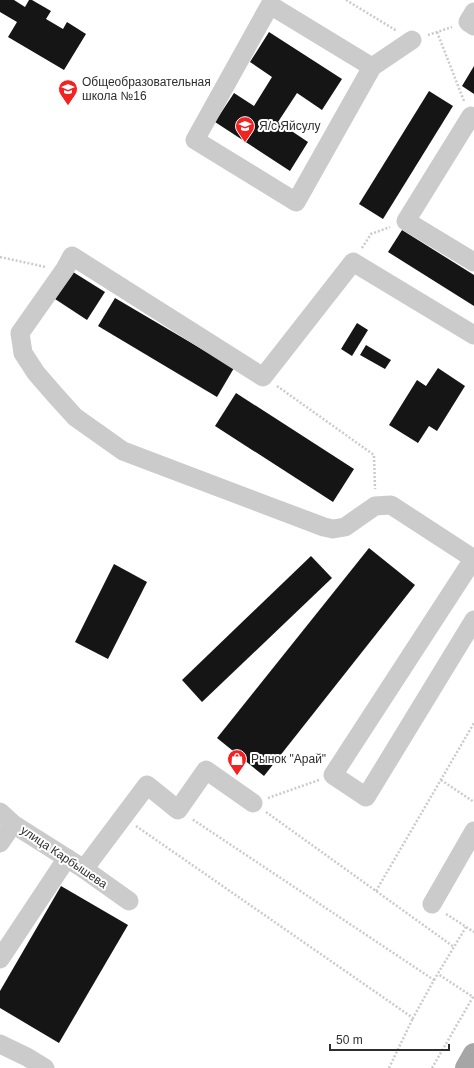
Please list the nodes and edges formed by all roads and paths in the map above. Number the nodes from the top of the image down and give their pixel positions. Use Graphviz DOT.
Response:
graph roads {
  1 [pos="474,12"];
  2 [pos="474,26"];
  3 [pos="437,32"];
  4 [pos="412,40"];
  5 [pos="372,67"];
  6 [pos="472,117"];
  7 [pos="406,221"];
  8 [pos="0,257"];
  9 [pos="354,262"];
  10 [pos="474,262"];
  11 [pos="65,269"];
  12 [pos="474,335"];
  13 [pos="263,377"];
  14 [pos="375,506"];
  15 [pos="474,558"];
  16 [pos="474,620"];
  17 [pos="474,723"];
  18 [pos="333,775"];
  19 [pos="440,780"];
  20 [pos="474,802"];
  21 [pos="253,803"];
  22 [pos="178,810"];
  23 [pos="123,817"];
  24 [pos="7,818"];
  25 [pos="474,831"];
  26 [pos="0,844"];
  27 [pos="67,858"];
  28 [pos="84,869"];
  29 [pos="376,891"];
  30 [pos="130,901"];
  31 [pos="432,904"];
  32 [pos="466,927"];
  33 [pos="474,932"];
  34 [pos="454,947"];
  35 [pos="0,959"];
  36 [pos="438,974"];
  37 [pos="434,980"];
  38 [pos="474,997"];
  39 [pos="413,1018"];
  40 [pos="0,1044"];
  41 [pos="474,1054"];
  42 [pos="45,1068"];
  43 [pos="389,1068"];
  44 [pos="432,1068"];
  45 [pos="466,1068"];
  1 -- 2 [label="street"];
  3 -- 6 [label="path"];
  4 -- 5 [label="street"];
  5 -- 5 [label="street"];
  6 -- 7 [label="street"];
  7 -- 9 [label="path"];
  7 -- 10 [label="street"];
  8 -- 11 [label="path"];
  9 -- 12 [label="street"];
  9 -- 13 [label="street"];
  11 -- 13 [label="street"];
  11 -- 14 [label="street"];
  13 -- 14 [label="path"];
  14 -- 15 [label="street"];
  15 -- 18 [label="street"];
  16 -- 18 [label="street"];
  17 -- 19 [label="path"];
  18 -- 21 [label="path"];
  19 -- 20 [label="path"];
  19 -- 29 [label="path"];
  21 -- 22 [label="street"];
  21 -- 29 [label="path"];
  22 -- 23 [label="street"];
  22 -- 37 [label="path"];
  23 -- 28 [label="street"];
  23 -- 39 [label="path"];
  24 -- 26 [label="street"];
  24 -- 27 [label="street, улица Карбышева"];
  25 -- 31 [label="street"];
  27 -- 28 [label="street, улица Карбышева"];
  27 -- 35 [label="street"];
  28 -- 30 [label="street, улица Карбышева"];
  29 -- 34 [label="path"];
  31 -- 32 [label="path"];
  32 -- 33 [label="path"];
  32 -- 34 [label="path"];
  34 -- 36 [label="path"];
  36 -- 37 [label="path"];
  36 -- 38 [label="path"];
  37 -- 39 [label="path"];
  38 -- 44 [label="path"];
  39 -- 43 [label="path"];
  40 -- 42 [label="street"];
  41 -- 45 [label="main road"];
}
